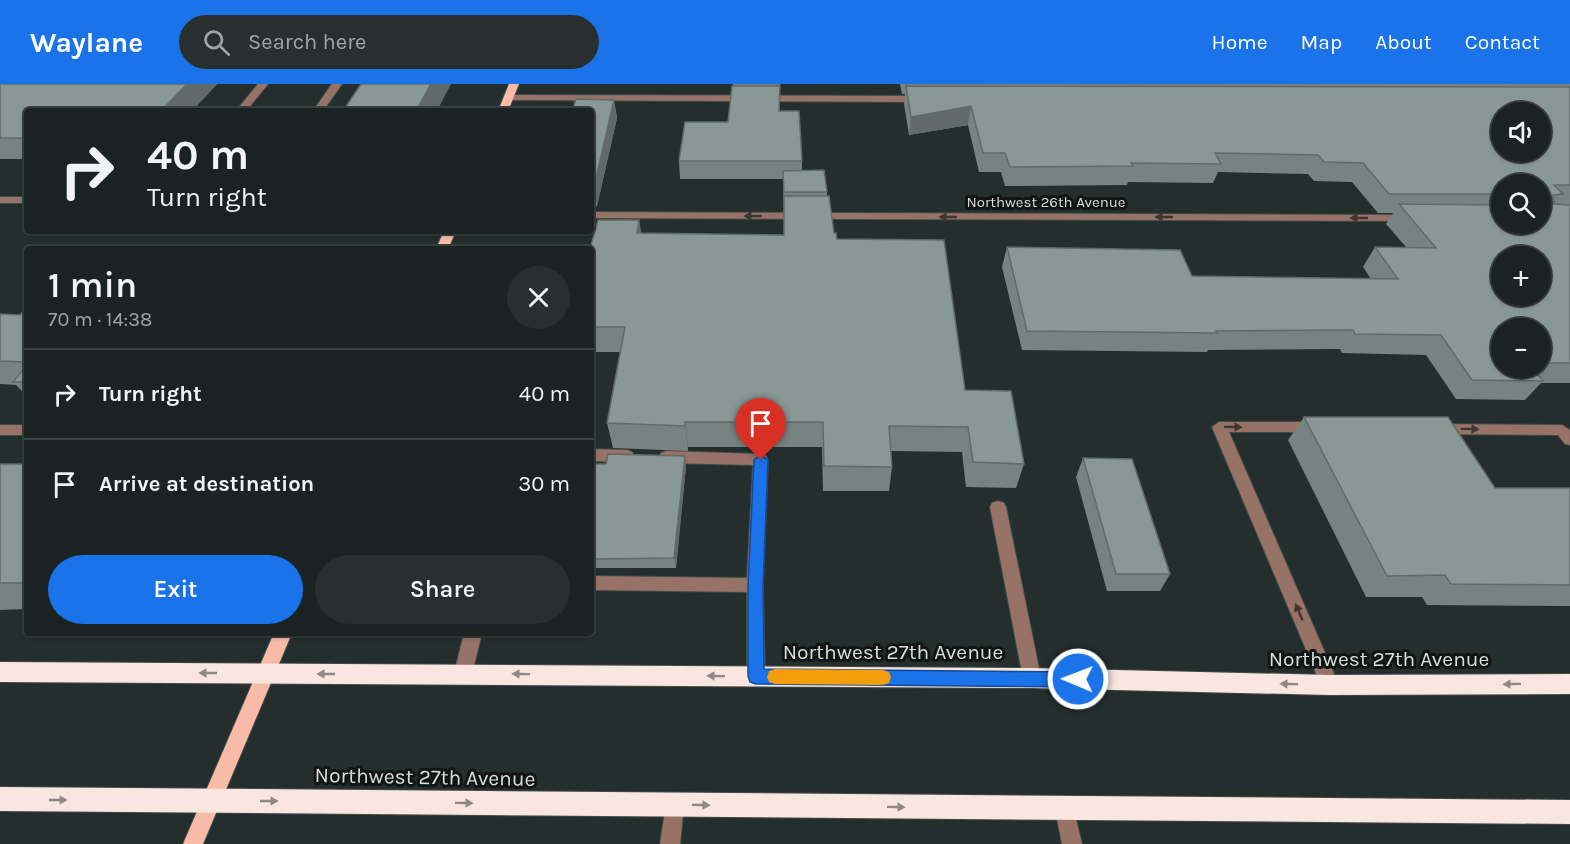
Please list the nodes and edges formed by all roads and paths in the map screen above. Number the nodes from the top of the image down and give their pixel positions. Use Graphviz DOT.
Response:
graph roads {
  1 [pos="263,84"];
  2 [pos="337,84"];
  3 [pos="514,84"];
  4 [pos="508,98"];
  5 [pos="940,99"];
  6 [pos="243,108"];
  7 [pos="320,108"];
  8 [pos="504,108"];
  9 [pos="0,200"];
  10 [pos="24,200"];
  11 [pos="594,215"];
  12 [pos="1418,218"];
  13 [pos="1337,428"];
  14 [pos="1420,428"];
  15 [pos="0,430"];
  16 [pos="24,430"];
  17 [pos="1570,440"];
  18 [pos="594,455"];
  19 [pos="998,507"];
  20 [pos="594,583"];
  21 [pos="755,585"];
  22 [pos="282,636"];
  23 [pos="472,636"];
  24 [pos="0,672"];
  25 [pos="266,674"];
  26 [pos="463,674"];
  27 [pos="756,676"];
  28 [pos="1032,678"];
  29 [pos="1570,684"];
  30 [pos="1330,685"];
  31 [pos="0,800"];
  32 [pos="211,801"];
  33 [pos="674,805"];
  34 [pos="1065,809"];
  35 [pos="1570,813"];
  36 [pos="193,844"];
  37 [pos="670,844"];
  38 [pos="1072,844"];
  1 -- 6 [label="street"];
  2 -- 7 [label="street"];
  3 -- 4 [label="main road"];
  4 -- 5 [label="street"];
  4 -- 8 [label="main road"];
  9 -- 10 [label="street"];
  12 -- 11 [label="street, Northwest 26th Avenue, one-way"];
  30 -- 13 [label="street, one-way"];
  14 -- 17 [label="street, one-way"];
  15 -- 16 [label="street"];
  18 -- 21 [label="street"];
  19 -- 28 [label="street"];
  20 -- 21 [label="street"];
  21 -- 27 [label="street"];
  22 -- 25 [label="main road"];
  23 -- 26 [label="street"];
  25 -- 24 [label="highway, Northwest 27th Avenue, one-way"];
  26 -- 25 [label="highway, Northwest 27th Avenue, one-way"];
  25 -- 32 [label="main road"];
  27 -- 26 [label="highway, Northwest 27th Avenue, one-way"];
  27 -- 28 [label="highway, Northwest 27th Avenue"];
  30 -- 28 [label="highway, Northwest 27th Avenue, one-way"];
  29 -- 30 [label="highway, Northwest 27th Avenue, one-way"];
  31 -- 32 [label="highway, Northwest 27th Avenue, one-way"];
  32 -- 33 [label="highway, Northwest 27th Avenue, one-way"];
  32 -- 36 [label="main road"];
  33 -- 34 [label="highway, Northwest 27th Avenue, one-way"];
  33 -- 37 [label="street"];
  34 -- 35 [label="highway, Northwest 27th Avenue"];
  34 -- 38 [label="street"];
}
